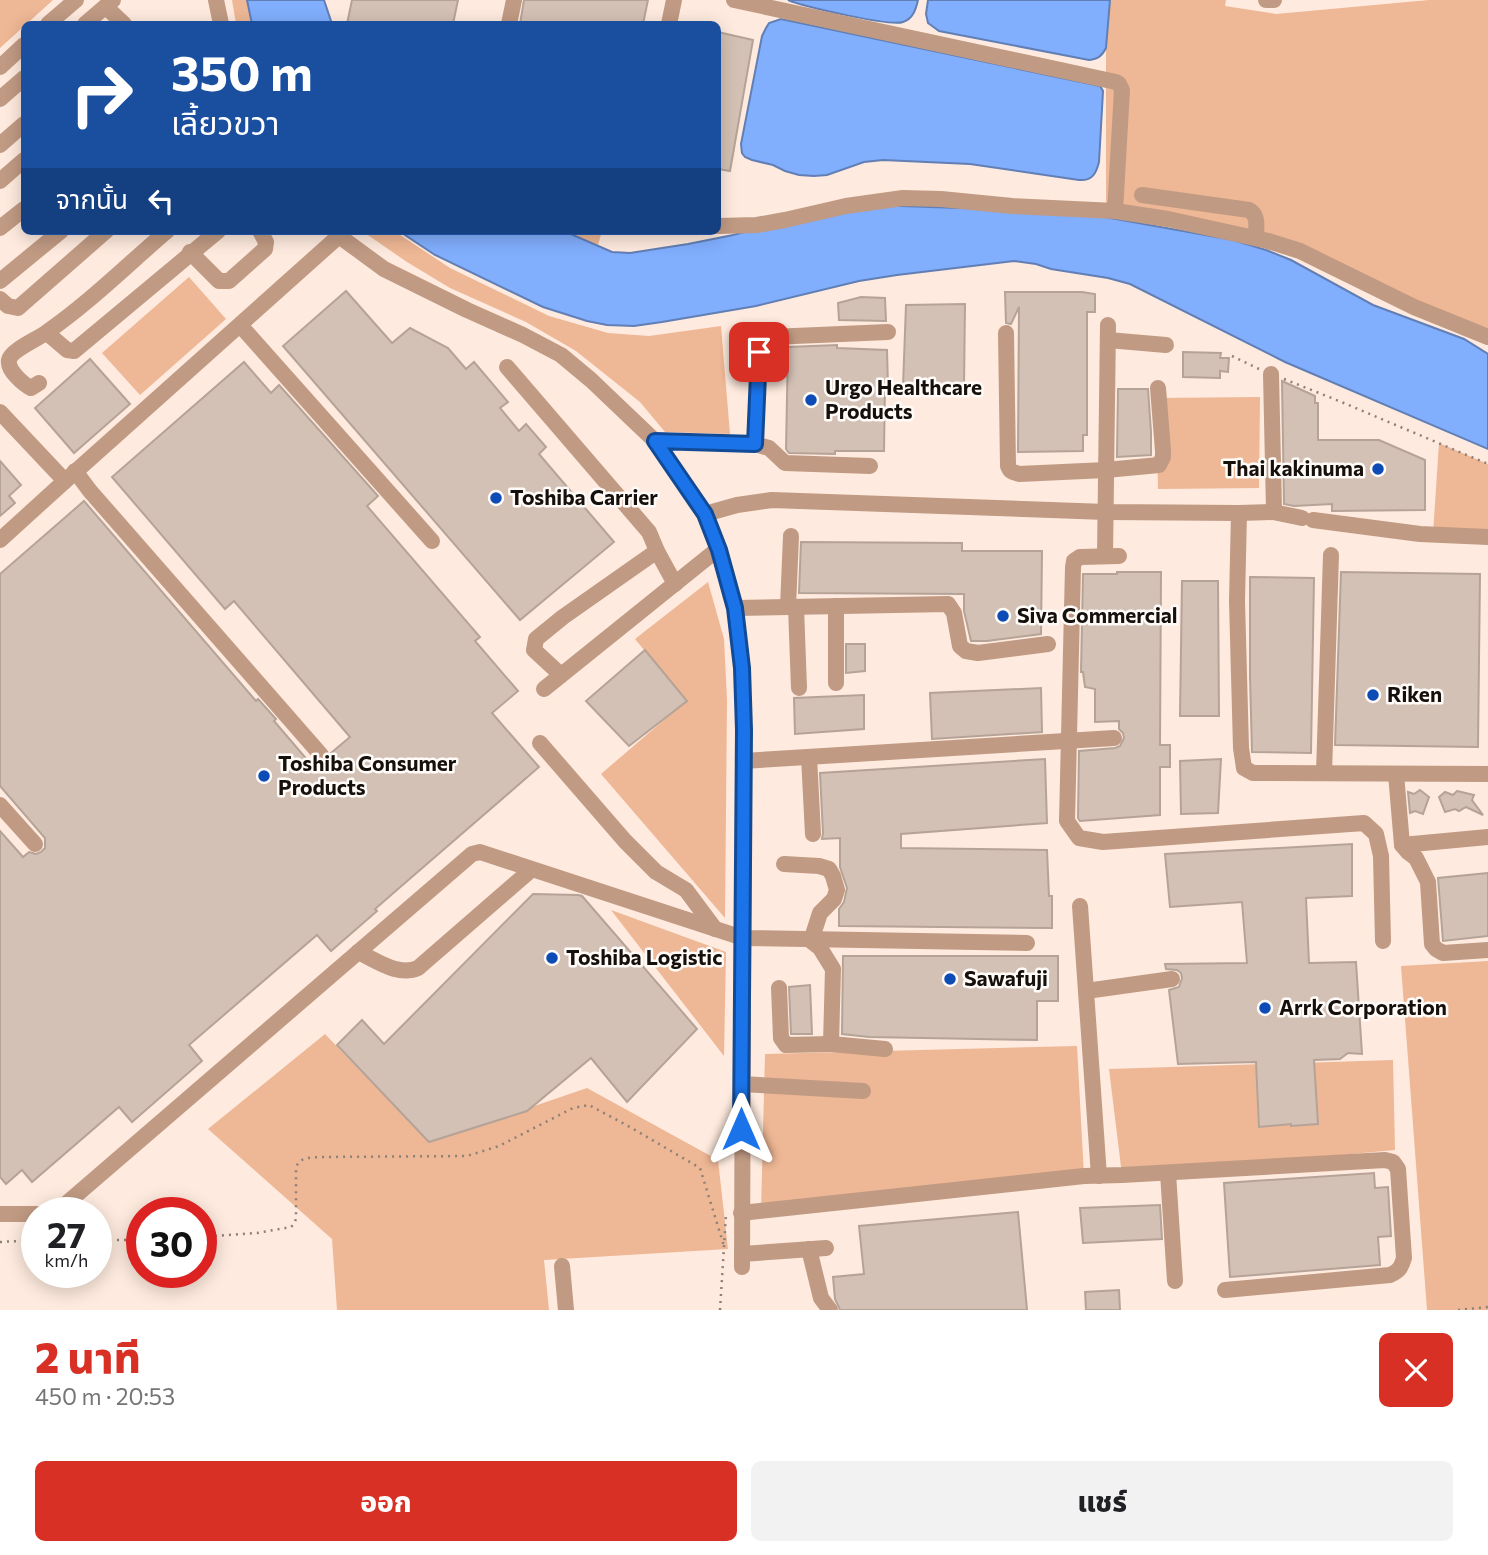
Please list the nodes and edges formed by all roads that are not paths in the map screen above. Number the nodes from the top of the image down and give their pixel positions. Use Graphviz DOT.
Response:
graph roads {
  1 [pos="69,0"];
  2 [pos="76,0"];
  3 [pos="216,0"];
  4 [pos="514,0"];
  5 [pos="674,0"];
  6 [pos="734,0"];
  7 [pos="1266,0"];
  8 [pos="1274,0"];
  9 [pos="110,3"];
  10 [pos="52,21"];
  11 [pos="89,21"];
  12 [pos="122,21"];
  13 [pos="220,21"];
  14 [pos="510,21"];
  15 [pos="670,21"];
  16 [pos="21,48"];
  17 [pos="0,67"];
  18 [pos="21,81"];
  19 [pos="0,99"];
  20 [pos="21,127"];
  21 [pos="0,145"];
  22 [pos="21,163"];
  23 [pos="0,181"];
  24 [pos="1142,195"];
  25 [pos="21,211"];
  26 [pos="1115,211"];
  27 [pos="721,226"];
  28 [pos="0,228"];
  29 [pos="56,235"];
  30 [pos="101,235"];
  31 [pos="162,235"];
  32 [pos="213,235"];
  33 [pos="262,235"];
  34 [pos="336,235"];
  35 [pos="338,235"];
  36 [pos="1256,238"];
  37 [pos="190,252"];
  38 [pos="0,281"];
  39 [pos="0,299"];
  40 [pos="240,324"];
  41 [pos="47,332"];
  42 [pos="888,332"];
  43 [pos="1006,333"];
  44 [pos="1488,337"];
  45 [pos="1166,345"];
  46 [pos="507,367"];
  47 [pos="1271,374"];
  48 [pos="39,383"];
  49 [pos="1158,388"];
  50 [pos="0,412"];
  51 [pos="655,441"];
  52 [pos="755,444"];
  53 [pos="870,466"];
  54 [pos="1106,470"];
  55 [pos="70,476"];
  56 [pos="1106,512"];
  57 [pos="1276,512"];
  58 [pos="1239,513"];
  59 [pos="705,514"];
  60 [pos="791,536"];
  61 [pos="1488,537"];
  62 [pos="0,540"];
  63 [pos="432,541"];
  64 [pos="719,550"];
  65 [pos="657,551"];
  66 [pos="1331,555"];
  67 [pos="675,584"];
  68 [pos="836,606"];
  69 [pos="792,607"];
  70 [pos="735,608"];
  71 [pos="1048,644"];
  72 [pos="561,675"];
  73 [pos="836,683"];
  74 [pos="799,688"];
  75 [pos="544,689"];
  76 [pos="1114,738"];
  77 [pos="1070,741"];
  78 [pos="540,743"];
  79 [pos="321,755"];
  80 [pos="809,757"];
  81 [pos="743,761"];
  82 [pos="1324,774"];
  83 [pos="1396,774"];
  84 [pos="1488,774"];
  85 [pos="0,805"];
  86 [pos="813,834"];
  87 [pos="1488,837"];
  88 [pos="35,844"];
  89 [pos="1402,845"];
  90 [pos="784,864"];
  91 [pos="531,870"];
  92 [pos="1080,906"];
  93 [pos="715,929"];
  94 [pos="743,938"];
  95 [pos="811,941"];
  96 [pos="1383,941"];
  97 [pos="1027,943"];
  98 [pos="1488,950"];
  99 [pos="358,952"];
  100 [pos="1172,979"];
  101 [pos="779,988"];
  102 [pos="1086,991"];
  103 [pos="831,1044"];
  104 [pos="886,1049"];
  105 [pos="742,1084"];
  106 [pos="863,1091"];
  107 [pos="1168,1173"];
  108 [pos="1098,1176"];
  109 [pos="73,1197"];
  110 [pos="734,1211"];
  111 [pos="0,1214"];
  112 [pos="21,1214"];
  113 [pos="562,1266"];
  114 [pos="1175,1281"];
  115 [pos="1225,1290"];
  116 [pos="566,1310"];
  117 [pos="830,1310"];
  1 -- 2 [label="street"];
  2 -- 10 [label="street"];
  3 -- 13 [label="street"];
  4 -- 14 [label="street"];
  5 -- 15 [label="street"];
  6 -- 26 [label="street"];
  7 -- 8 [label="street"];
  9 -- 11 [label="street"];
  9 -- 12 [label="street"];
  16 -- 17 [label="street"];
  18 -- 19 [label="street"];
  20 -- 21 [label="street"];
  22 -- 23 [label="street"];
  24 -- 36 [label="street"];
  25 -- 28 [label="street"];
  26 -- 27 [label="street"];
  26 -- 36 [label="street"];
  29 -- 38 [label="street"];
  30 -- 39 [label="street"];
  31 -- 41 [label="street"];
  32 -- 37 [label="street"];
  33 -- 37 [label="street"];
  34 -- 40 [label="street"];
  35 -- 51 [label="street"];
  36 -- 44 [label="street"];
  37 -- 41 [label="street"];
  40 -- 55 [label="street"];
  40 -- 63 [label="street"];
  41 -- 48 [label="street"];
  42 -- 52 [label="street"];
  43 -- 54 [label="street"];
  45 -- 54 [label="street"];
  46 -- 65 [label="street"];
  47 -- 57 [label="street"];
  49 -- 54 [label="street"];
  50 -- 55 [label="street"];
  51 -- 52 [label="street"];
  51 -- 59 [label="street"];
  52 -- 53 [label="street"];
  54 -- 56 [label="street"];
  55 -- 62 [label="street"];
  55 -- 79 [label="street"];
  56 -- 58 [label="street"];
  56 -- 59 [label="street"];
  56 -- 77 [label="street"];
  57 -- 58 [label="street"];
  57 -- 61 [label="street"];
  58 -- 82 [label="street"];
  59 -- 64 [label="street"];
  60 -- 69 [label="street"];
  64 -- 67 [label="street"];
  64 -- 70 [label="street"];
  65 -- 67 [label="street"];
  65 -- 72 [label="street"];
  66 -- 82 [label="street"];
  67 -- 72 [label="street"];
  68 -- 69 [label="street"];
  68 -- 71 [label="street"];
  68 -- 73 [label="street"];
  69 -- 70 [label="street"];
  69 -- 74 [label="street"];
  70 -- 81 [label="street"];
  72 -- 75 [label="street"];
  76 -- 77 [label="street"];
  77 -- 80 [label="street"];
  77 -- 96 [label="street"];
  78 -- 93 [label="street"];
  80 -- 81 [label="street"];
  80 -- 86 [label="street"];
  81 -- 94 [label="street"];
  82 -- 83 [label="street"];
  83 -- 84 [label="street"];
  83 -- 89 [label="street"];
  85 -- 88 [label="street"];
  87 -- 89 [label="street"];
  89 -- 98 [label="street"];
  90 -- 95 [label="street"];
  91 -- 93 [label="street"];
  91 -- 99 [label="street"];
  91 -- 99 [label="street"];
  92 -- 102 [label="street"];
  93 -- 94 [label="street"];
  94 -- 95 [label="street"];
  94 -- 105 [label="street"];
  95 -- 97 [label="street"];
  95 -- 103 [label="street"];
  99 -- 109 [label="street"];
  100 -- 102 [label="street"];
  101 -- 103 [label="street"];
  102 -- 108 [label="street"];
  103 -- 104 [label="street"];
  105 -- 106 [label="street"];
  105 -- 110 [label="street"];
  107 -- 108 [label="street"];
  107 -- 114 [label="street"];
  107 -- 115 [label="street"];
  108 -- 110 [label="street"];
  110 -- 117 [label="street"];
  111 -- 112 [label="street"];
  113 -- 116 [label="street"];
}
